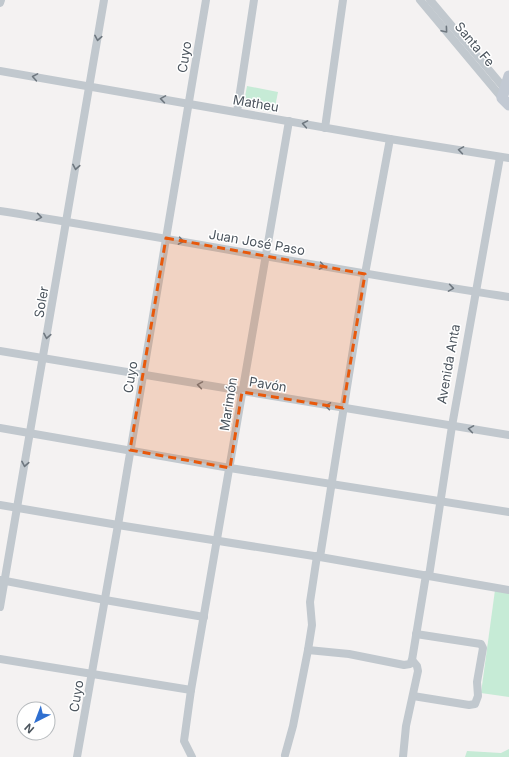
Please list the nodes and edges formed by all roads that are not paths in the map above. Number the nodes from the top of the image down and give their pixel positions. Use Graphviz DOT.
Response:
graph roads {
  1 [pos="1,0"];
  2 [pos="104,0"];
  3 [pos="206,0"];
  4 [pos="254,0"];
  5 [pos="343,0"];
  6 [pos="420,0"];
  7 [pos="430,0"];
  8 [pos="0,4"];
  9 [pos="0,71"];
  10 [pos="509,76"];
  11 [pos="89,87"];
  12 [pos="506,96"];
  13 [pos="189,104"];
  14 [pos="237,112"];
  15 [pos="289,121"];
  16 [pos="325,128"];
  17 [pos="390,139"];
  18 [pos="500,157"];
  19 [pos="509,158"];
  20 [pos="0,211"];
  21 [pos="66,222"];
  22 [pos="166,238"];
  23 [pos="266,256"];
  24 [pos="365,274"];
  25 [pos="475,292"];
  26 [pos="509,297"];
  27 [pos="0,351"];
  28 [pos="43,359"];
  29 [pos="143,375"];
  30 [pos="242,392"];
  31 [pos="343,408"];
  32 [pos="452,426"];
  33 [pos="0,428"];
  34 [pos="30,433"];
  35 [pos="509,436"];
  36 [pos="130,450"];
  37 [pos="230,468"];
  38 [pos="331,483"];
  39 [pos="441,500"];
  40 [pos="0,505"];
  41 [pos="18,508"];
  42 [pos="509,512"];
  43 [pos="118,525"];
  44 [pos="216,540"];
  45 [pos="319,556"];
  46 [pos="427,576"];
  47 [pos="2,580"];
  48 [pos="509,590"];
  49 [pos="105,600"];
  50 [pos="0,607"];
  51 [pos="204,617"];
  52 [pos="416,634"];
  53 [pos="308,650"];
  54 [pos="0,659"];
  55 [pos="412,660"];
  56 [pos="92,674"];
  57 [pos="191,690"];
  58 [pos="413,696"];
  59 [pos="285,756"];
  60 [pos="77,757"];
  61 [pos="192,757"];
  62 [pos="403,757"];
  1 -- 8 [label="street"];
  2 -- 11 [label="street, Soler, one-way"];
  3 -- 13 [label="street, Cuyo"];
  4 -- 14 [label="street"];
  5 -- 16 [label="street"];
  6 -- 12 [label="street, Santa Fe, one-way"];
  7 -- 12 [label="street, Santa Fe"];
  11 -- 9 [label="street, Matheu, one-way"];
  10 -- 12 [label="main road"];
  13 -- 11 [label="street, Matheu, one-way"];
  11 -- 21 [label="street, Soler, one-way"];
  13 -- 14 [label="street, Matheu"];
  13 -- 22 [label="street, Cuyo"];
  14 -- 15 [label="street, Matheu"];
  16 -- 15 [label="street, Matheu, one-way"];
  15 -- 23 [label="street, Marimón"];
  16 -- 17 [label="street, Matheu"];
  18 -- 17 [label="street, Matheu, one-way"];
  17 -- 24 [label="street"];
  18 -- 19 [label="street, Matheu"];
  18 -- 25 [label="street, Avenida Anta"];
  20 -- 21 [label="street, Juan José Paso, one-way"];
  21 -- 22 [label="street, Juan José Paso"];
  21 -- 28 [label="street, Soler, one-way"];
  22 -- 23 [label="street, Juan José Paso, one-way"];
  22 -- 29 [label="street, Cuyo"];
  23 -- 24 [label="street, Juan José Paso, one-way"];
  23 -- 30 [label="street, Marimón"];
  24 -- 25 [label="street, Juan José Paso, one-way"];
  24 -- 31 [label="street"];
  25 -- 26 [label="street, Juan José Paso"];
  25 -- 32 [label="street, Avenida Anta"];
  27 -- 28 [label="street, Pavón"];
  28 -- 29 [label="street, Pavón"];
  28 -- 34 [label="street, Soler"];
  30 -- 29 [label="street, Pavón, one-way"];
  29 -- 36 [label="street, Cuyo"];
  31 -- 30 [label="street, Pavón, one-way"];
  30 -- 37 [label="street, Marimón"];
  31 -- 32 [label="street, Pavón"];
  31 -- 38 [label="street"];
  35 -- 32 [label="street, Pavón, one-way"];
  32 -- 39 [label="street, Avenida Anta"];
  33 -- 34 [label="street"];
  34 -- 36 [label="street"];
  34 -- 41 [label="street, Soler, one-way"];
  36 -- 37 [label="street"];
  36 -- 43 [label="street, Cuyo"];
  37 -- 38 [label="street"];
  37 -- 44 [label="street, Marimón"];
  38 -- 39 [label="street"];
  38 -- 45 [label="street"];
  39 -- 42 [label="street"];
  39 -- 46 [label="street, Avenida Anta"];
  40 -- 41 [label="street"];
  41 -- 43 [label="street"];
  41 -- 47 [label="street, Soler"];
  43 -- 44 [label="street"];
  43 -- 49 [label="street, Cuyo"];
  44 -- 45 [label="street"];
  44 -- 51 [label="street, Marimón"];
  45 -- 46 [label="street"];
  45 -- 53 [label="street"];
  46 -- 48 [label="street"];
  46 -- 52 [label="street, Avenida Anta"];
  47 -- 49 [label="street"];
  47 -- 50 [label="street, Soler"];
  49 -- 51 [label="street"];
  49 -- 56 [label="street, Cuyo"];
  51 -- 57 [label="street, Marimón"];
  52 -- 55 [label="street, Avenida Anta"];
  52 -- 58 [label="street"];
  53 -- 55 [label="street"];
  53 -- 59 [label="street"];
  54 -- 56 [label="street"];
  55 -- 58 [label="street"];
  56 -- 57 [label="street"];
  56 -- 60 [label="street, Cuyo"];
  57 -- 61 [label="street, Marimón"];
  58 -- 62 [label="street"];
}
